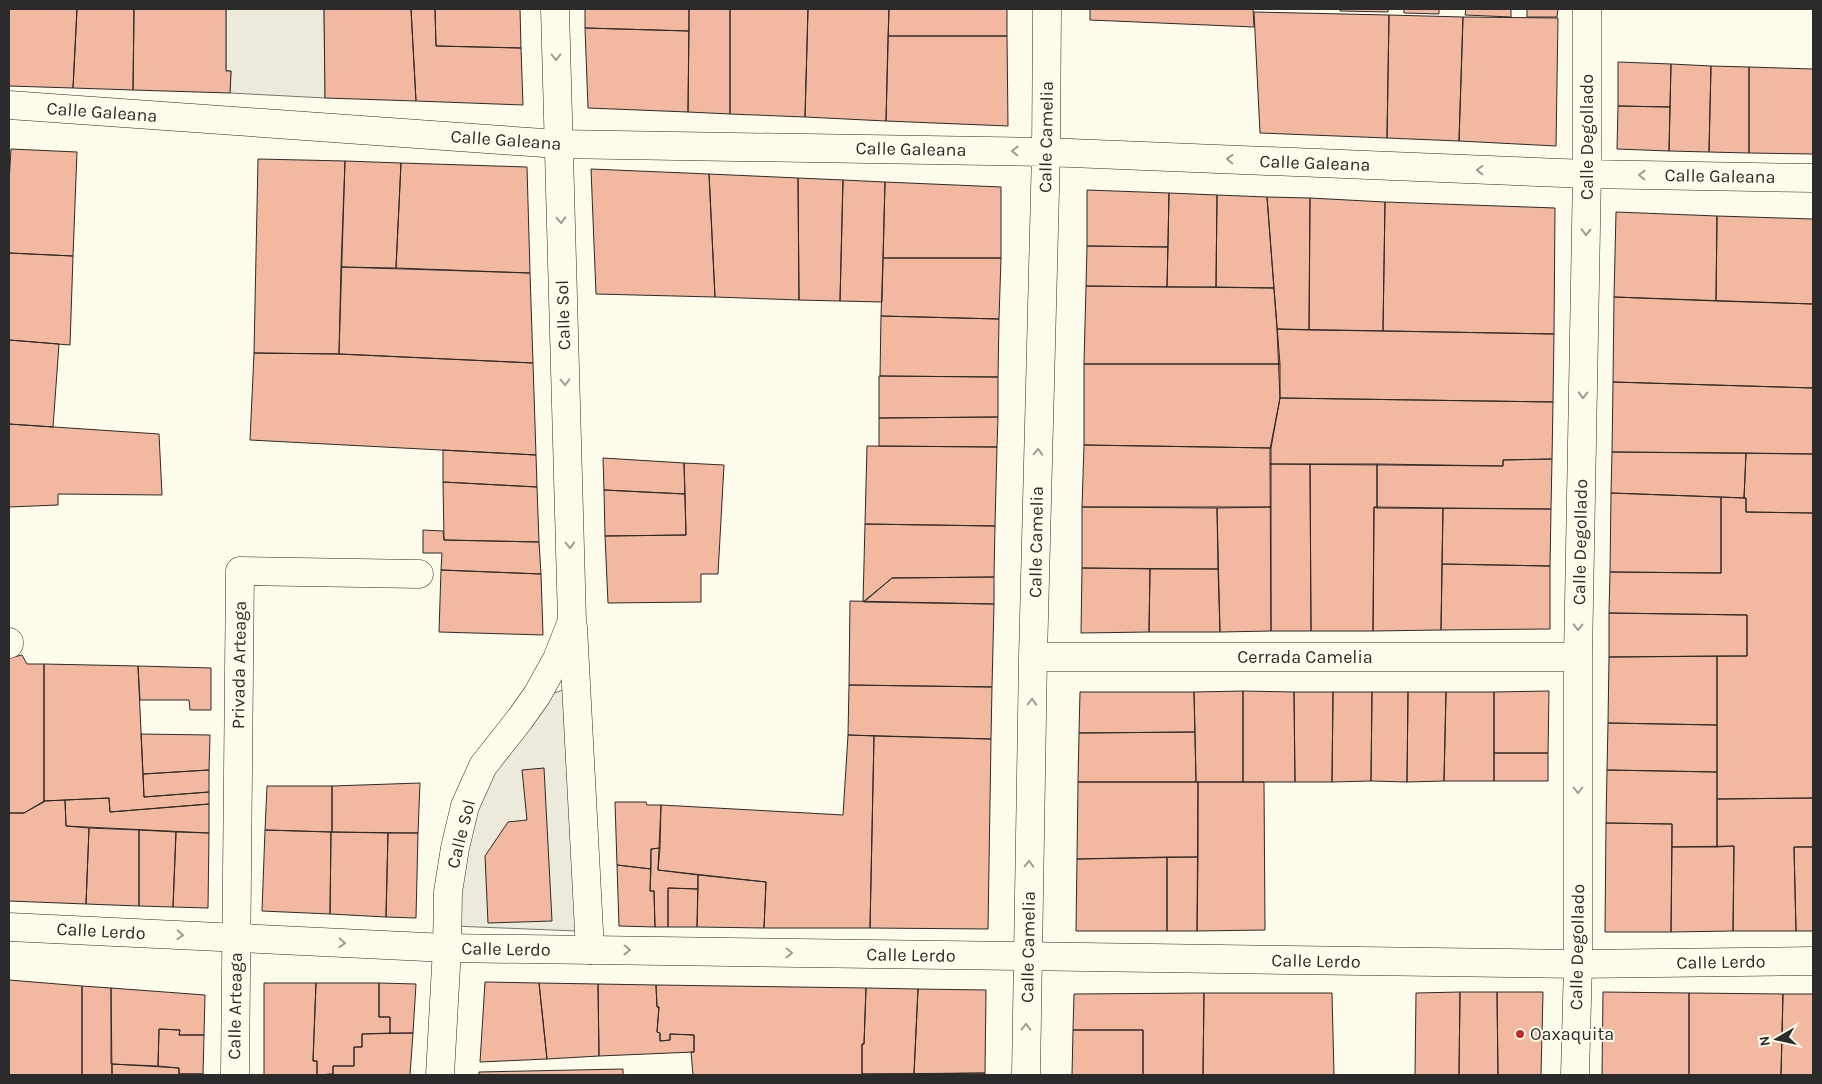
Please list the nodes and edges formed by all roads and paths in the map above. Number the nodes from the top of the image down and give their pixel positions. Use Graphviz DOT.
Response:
graph roads {
  1 [pos="555,9"];
  2 [pos="1048,9"];
  3 [pos="1587,9"];
  4 [pos="9,105"];
  5 [pos="558,144"];
  6 [pos="1046,152"];
  7 [pos="1588,174"];
  8 [pos="1813,178"];
  9 [pos="419,574"];
  10 [pos="572,621"];
  11 [pos="1033,657"];
  12 [pos="1578,657"];
  13 [pos="9,926"];
  14 [pos="236,938"];
  15 [pos="447,948"];
  16 [pos="590,950"];
  17 [pos="1028,957"];
  18 [pos="1813,961"];
  19 [pos="1578,964"];
  20 [pos="234,1075"];
  21 [pos="440,1075"];
  22 [pos="1026,1075"];
  23 [pos="1575,1075"];
  1 -- 5 [label="street, Calle Sol, one-way"];
  2 -- 6 [label="street, Calle Camelia"];
  3 -- 7 [label="street, Calle Degollado"];
  4 -- 5 [label="street, Calle Galeana"];
  6 -- 5 [label="street, Calle Galeana, one-way"];
  5 -- 10 [label="street, Calle Sol, one-way"];
  7 -- 6 [label="street, Calle Galeana, one-way"];
  11 -- 6 [label="street, Calle Camelia, one-way"];
  8 -- 7 [label="street, Calle Galeana, one-way"];
  7 -- 12 [label="street, Calle Degollado, one-way"];
  9 -- 14 [label="street, Privada Arteaga"];
  10 -- 15 [label="street, Calle Sol"];
  10 -- 16 [label="street, Calle Sol"];
  11 -- 12 [label="street, Cerrada Camelia"];
  17 -- 11 [label="street, Calle Camelia, one-way"];
  12 -- 19 [label="street, Calle Degollado, one-way"];
  13 -- 14 [label="street, Calle Lerdo, one-way"];
  14 -- 15 [label="street, Calle Lerdo, one-way"];
  14 -- 20 [label="street, Calle Arteaga"];
  15 -- 16 [label="street, Calle Lerdo"];
  15 -- 21 [label="street, Calle Sol"];
  16 -- 17 [label="street, Calle Lerdo, one-way"];
  17 -- 19 [label="street, Calle Lerdo"];
  22 -- 17 [label="street, Calle Camelia, one-way"];
  18 -- 19 [label="street, Calle Lerdo"];
  19 -- 23 [label="street, Calle Degollado"];
}
